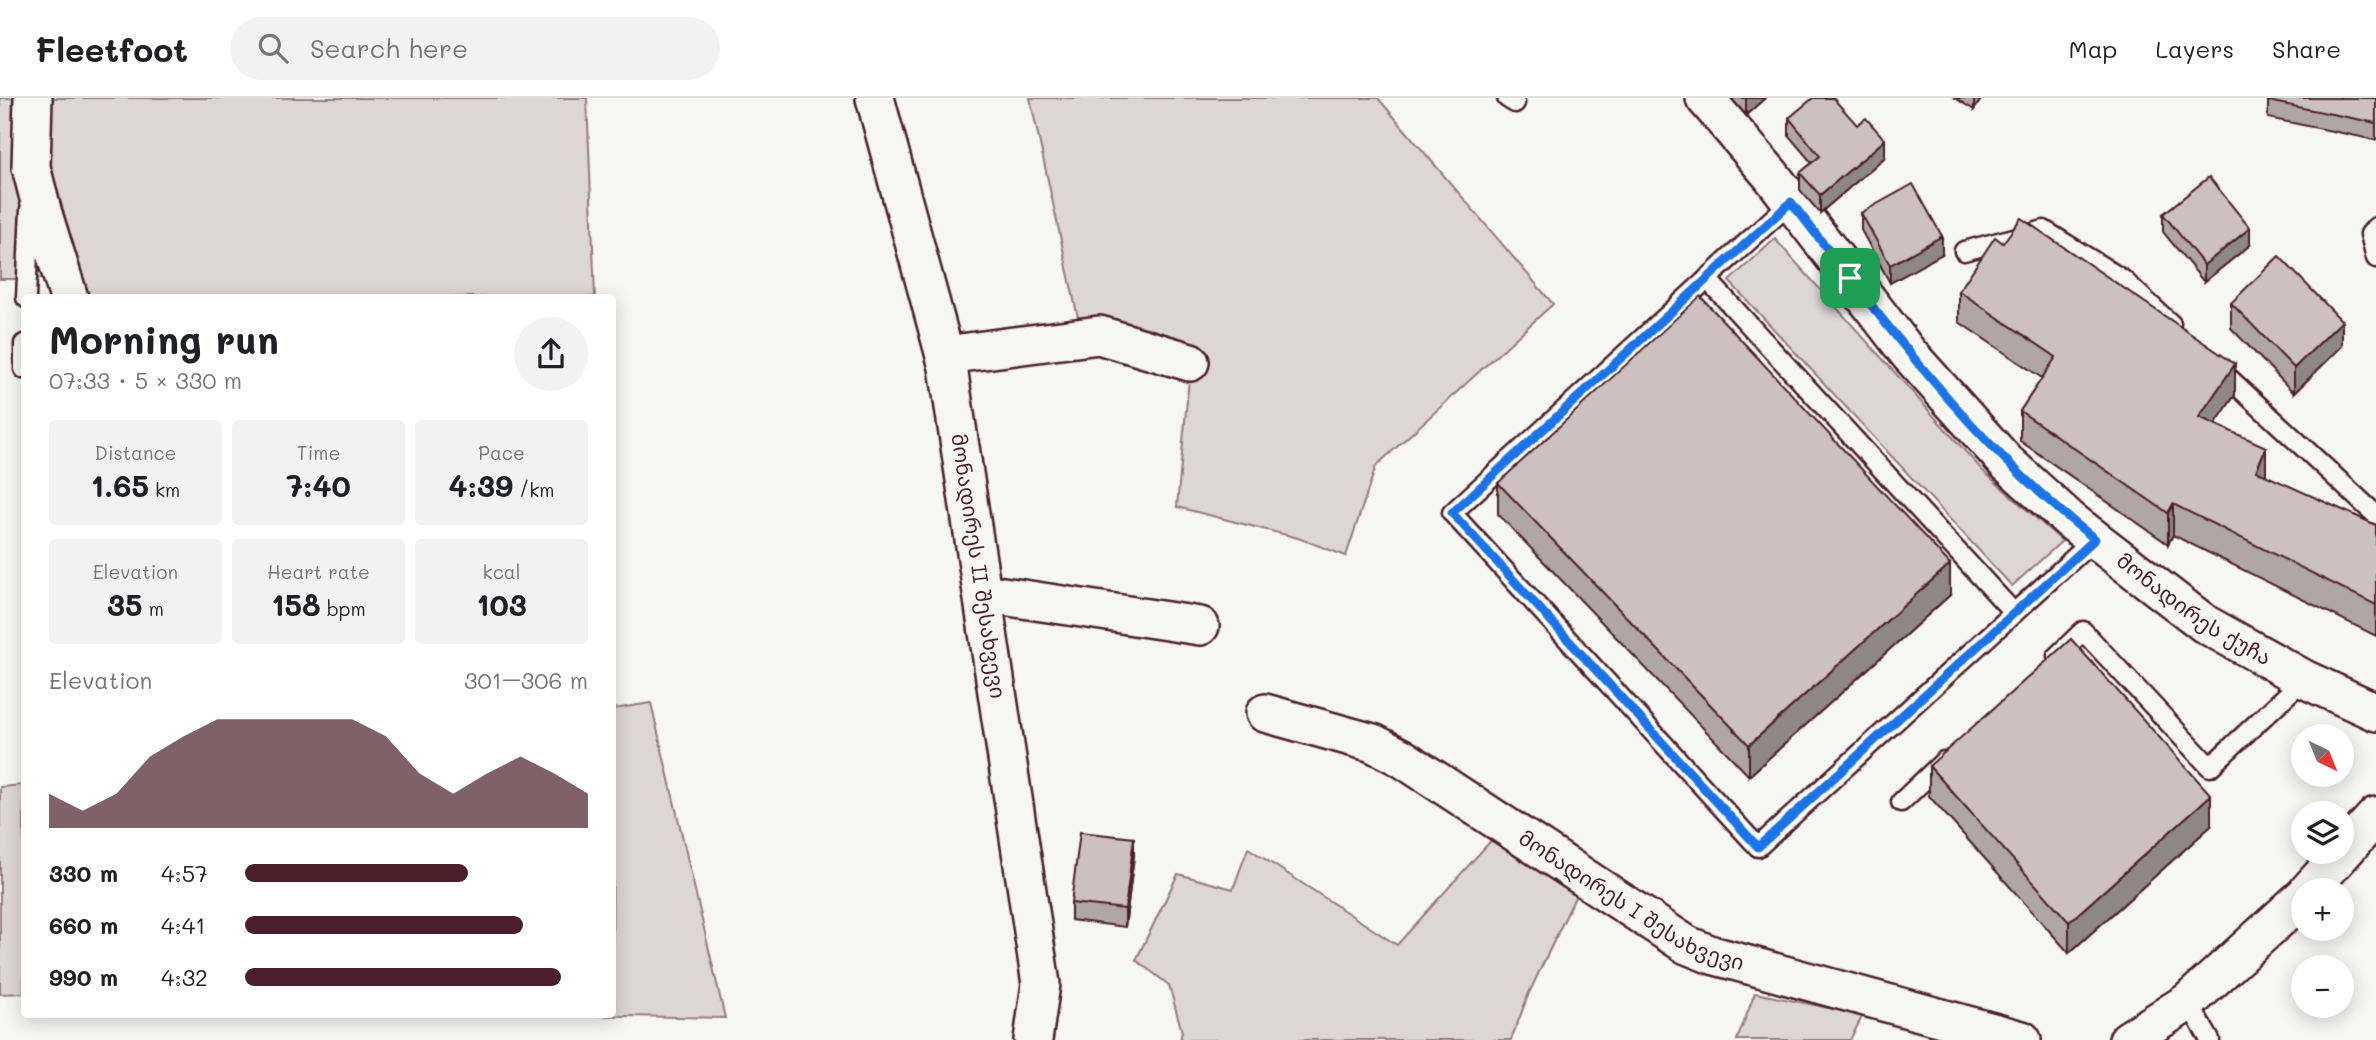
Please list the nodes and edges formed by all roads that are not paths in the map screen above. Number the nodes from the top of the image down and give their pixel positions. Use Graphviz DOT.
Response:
graph roads {
  1 [pos="33,98"];
  2 [pos="875,98"];
  3 [pos="1705,98"];
  4 [pos="31,167"];
  5 [pos="1791,202"];
  6 [pos="2376,227"];
  7 [pos="1964,251"];
  8 [pos="2376,258"];
  9 [pos="1707,279"];
  10 [pos="26,294"];
  11 [pos="68,294"];
  12 [pos="2183,335"];
  13 [pos="2203,354"];
  14 [pos="945,355"];
  15 [pos="1190,362"];
  16 [pos="2376,515"];
  17 [pos="2095,539"];
  18 [pos="983,593"];
  19 [pos="2014,613"];
  20 [pos="1200,626"];
  21 [pos="2042,669"];
  22 [pos="2304,679"];
  23 [pos="2376,712"];
  24 [pos="1265,713"];
  25 [pos="1961,745"];
  26 [pos="1900,802"];
  27 [pos="2376,816"];
  28 [pos="2320,878"];
  29 [pos="2291,908"];
  30 [pos="2188,1002"];
  31 [pos="1033,1040"];
  32 [pos="2022,1040"];
  33 [pos="2128,1040"];
  34 [pos="2210,1040"];
  1 -- 4 [label="street"];
  2 -- 14 [label="street, მონადირეს II შესახვევი"];
  3 -- 5 [label="street, მონადირეს ქუჩა"];
  4 -- 10 [label="lane"];
  4 -- 11 [label="street"];
  5 -- 9 [label="lane"];
  5 -- 17 [label="street, მონადირეს ქუჩა"];
  6 -- 8 [label="lane"];
  7 -- 12 [label="lane"];
  9 -- 19 [label="lane"];
  9 -- 19 [label="lane"];
  13 -- 16 [label="lane"];
  14 -- 15 [label="street"];
  14 -- 18 [label="street, მონადირეს II შესახვევი"];
  17 -- 19 [label="lane"];
  17 -- 22 [label="street, მონადირეს ქუჩა"];
  18 -- 20 [label="street"];
  18 -- 31 [label="street, მონადირეს II შესახვევი"];
  21 -- 22 [label="lane"];
  22 -- 23 [label="street, მონადირეს ქუჩა"];
  24 -- 32 [label="street, მონადირეს I შესახვევი"];
  25 -- 26 [label="lane"];
  27 -- 28 [label="street"];
  29 -- 30 [label="street"];
  30 -- 33 [label="street"];
  30 -- 34 [label="lane"];
}
